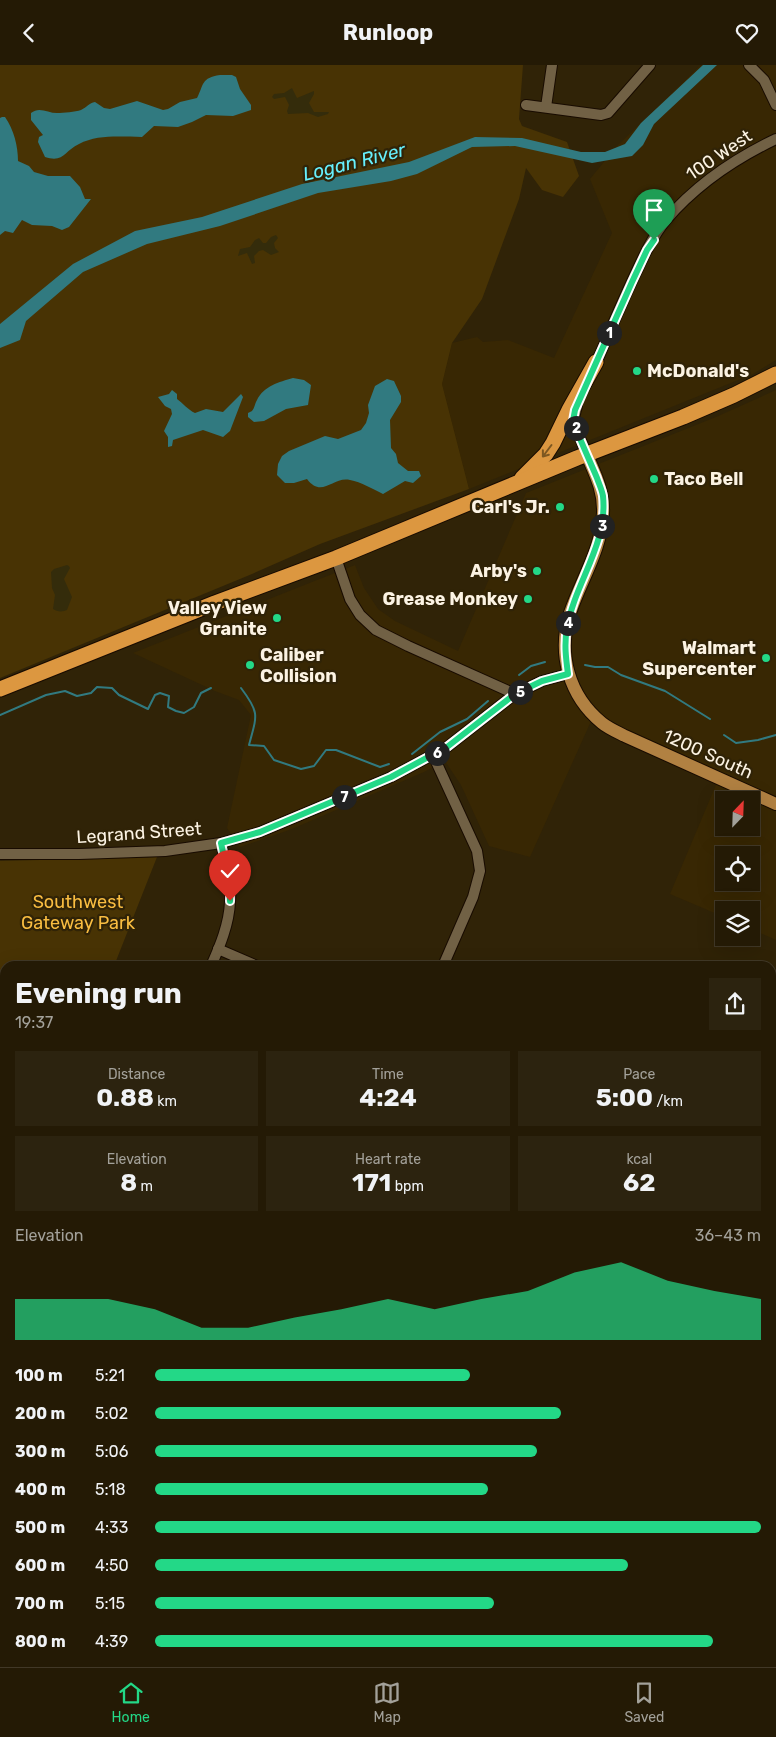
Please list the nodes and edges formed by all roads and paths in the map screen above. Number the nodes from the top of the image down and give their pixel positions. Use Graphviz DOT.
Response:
graph roads {
  1 [pos="552,65"];
  2 [pos="650,65"];
  3 [pos="749,65"];
  4 [pos="526,105"];
  5 [pos="776,105"];
  6 [pos="546,107"];
  7 [pos="776,139"];
  8 [pos="596,362"];
  9 [pos="776,374"];
  10 [pos="587,455"];
  11 [pos="517,484"];
  12 [pos="336,558"];
  13 [pos="568,674"];
  14 [pos="0,689"];
  15 [pos="515,694"];
  16 [pos="625,736"];
  17 [pos="433,755"];
  18 [pos="776,804"];
  19 [pos="221,843"];
  20 [pos="0,854"];
  21 [pos="218,949"];
  22 [pos="213,961"];
  23 [pos="246,961"];
  24 [pos="445,961"];
  1 -- 6 [label="street"];
  2 -- 6 [label="street"];
  3 -- 5 [label="street"];
  4 -- 6 [label="street"];
  7 -- 8 [label="street, 100 West"];
  8 -- 10 [label="street, 100 West"];
  8 -- 11 [label="highway, one-way"];
  9 -- 10 [label="highway"];
  10 -- 11 [label="highway"];
  10 -- 13 [label="main road, 100 West"];
  11 -- 12 [label="highway"];
  12 -- 14 [label="highway"];
  12 -- 15 [label="street"];
  13 -- 15 [label="street, Legrand Street"];
  13 -- 16 [label="main road, 100 West"];
  15 -- 17 [label="street, Legrand Street"];
  16 -- 18 [label="main road, 1200 South"];
  17 -- 19 [label="street, Legrand Street"];
  17 -- 24 [label="street"];
  19 -- 20 [label="street, Legrand Street"];
  19 -- 21 [label="street"];
  21 -- 22 [label="street"];
  21 -- 23 [label="street"];
}
